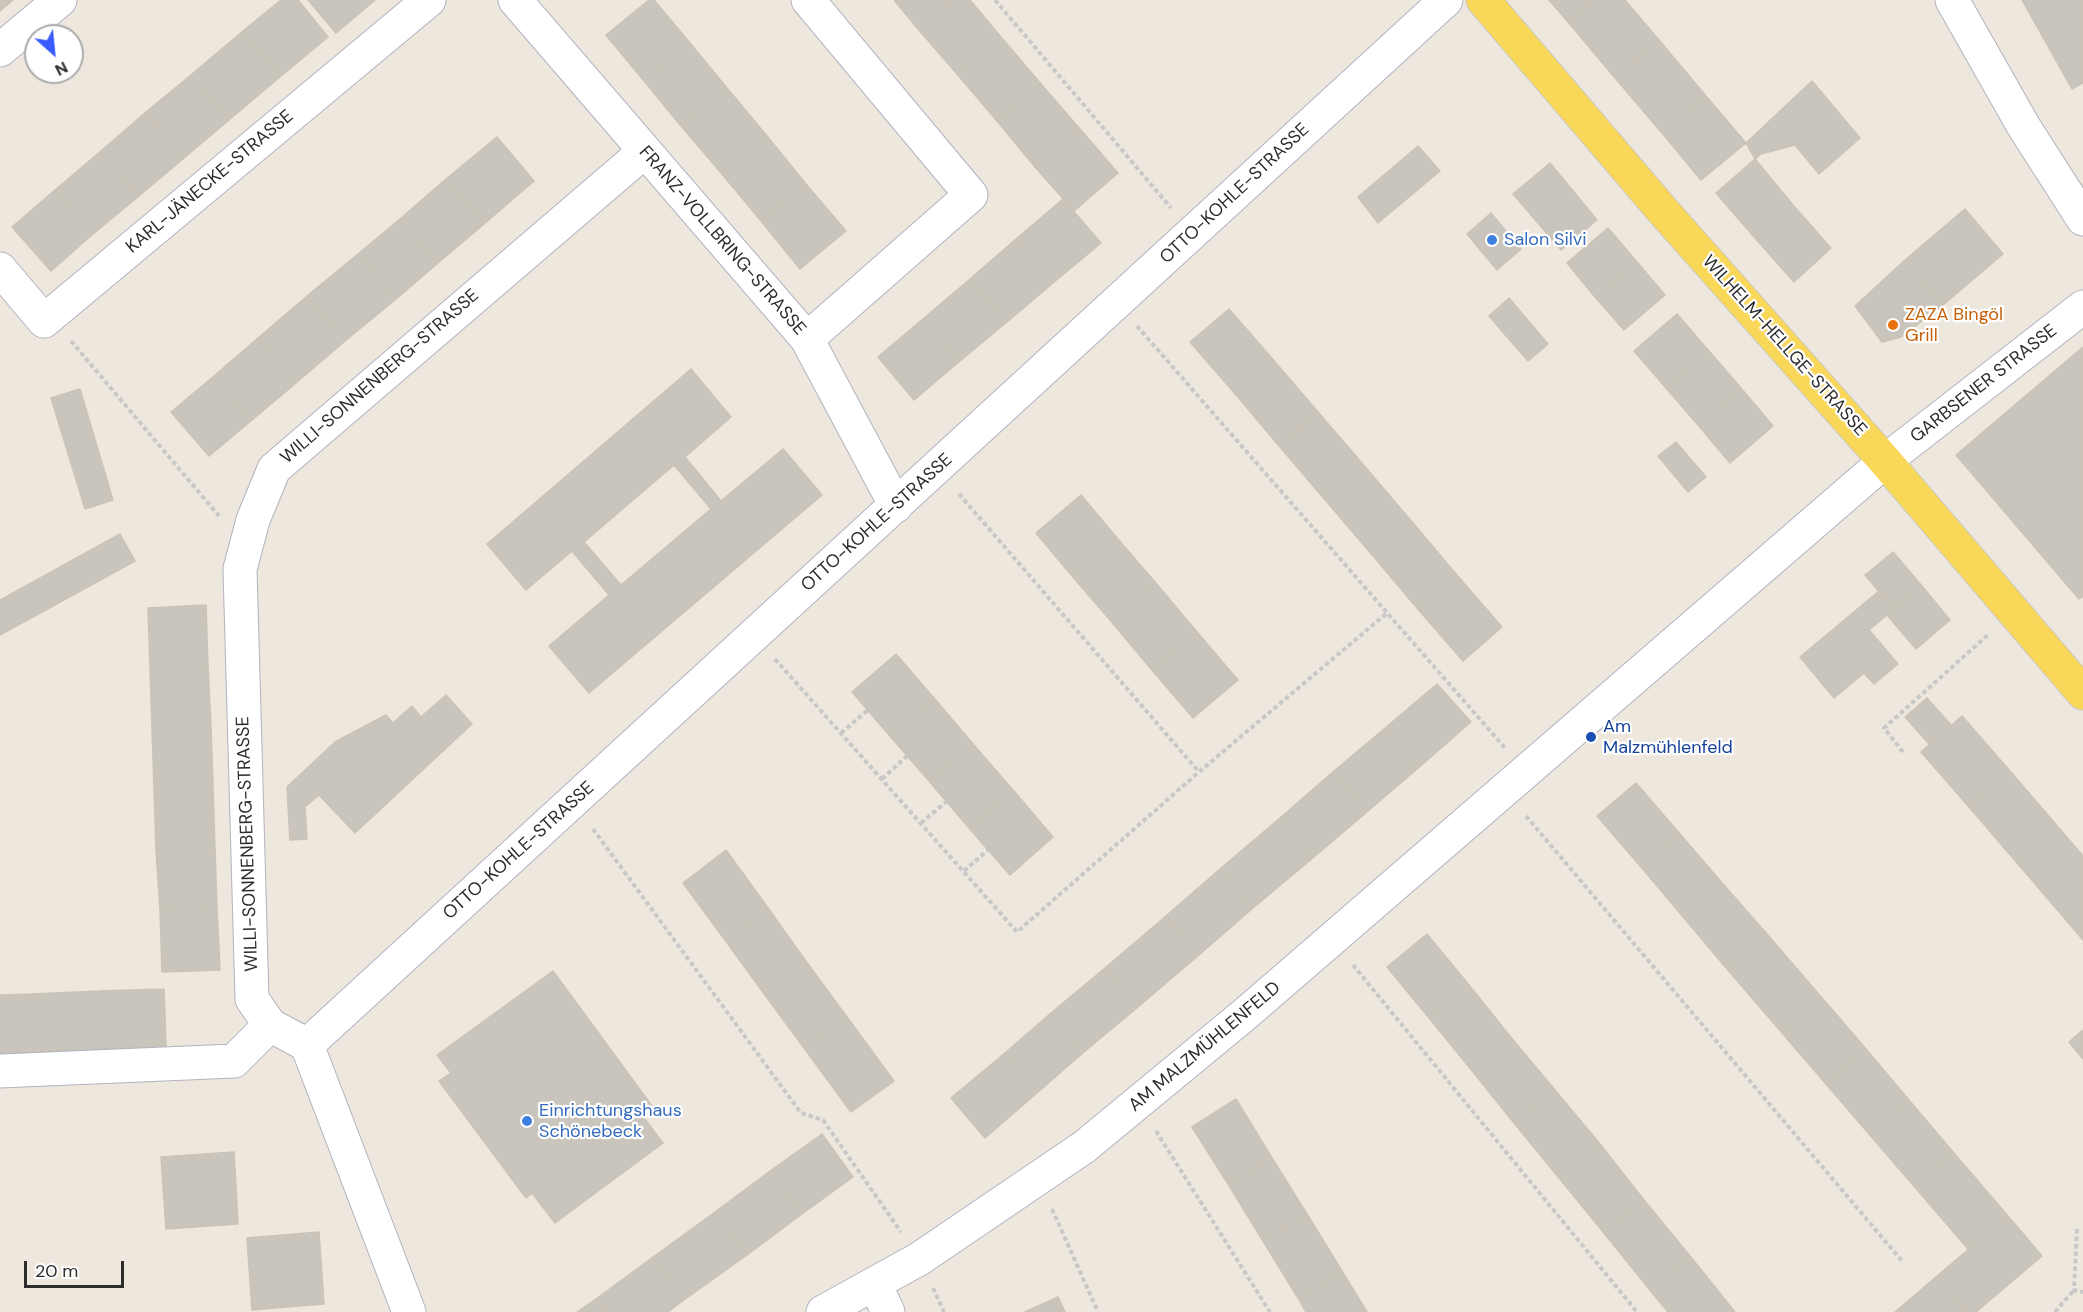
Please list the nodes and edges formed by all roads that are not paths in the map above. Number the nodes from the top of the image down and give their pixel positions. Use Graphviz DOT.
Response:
graph roads {
  1 [pos="60,0"];
  2 [pos="429,0"];
  3 [pos="515,0"];
  4 [pos="808,0"];
  5 [pos="1446,0"];
  6 [pos="1483,0"];
  7 [pos="1953,0"];
  8 [pos="0,50"];
  9 [pos="645,151"];
  10 [pos="2083,219"];
  11 [pos="0,269"];
  12 [pos="2083,308"];
  13 [pos="807,339"];
  14 [pos="1885,461"];
  15 [pos="896,506"];
  16 [pos="2082,691"];
  17 [pos="270,1025"];
  18 [pos="307,1045"];
  19 [pos="0,1071"];
  20 [pos="881,1298"];
  21 [pos="410,1312"];
  22 [pos="823,1312"];
  1 -- 8 [label="street"];
  2 -- 11 [label="street, KARL-JÄNECKE-STRASSE"];
  3 -- 9 [label="street, FRANZ-VOLLBRING-STRASSE"];
  4 -- 13 [label="street"];
  5 -- 15 [label="street, OTTO-KOHLE-STRASSE"];
  6 -- 14 [label="main road, WILHELM-HELLGE-STRASSE"];
  7 -- 10 [label="street"];
  9 -- 13 [label="street, FRANZ-VOLLBRING-STRASSE"];
  9 -- 17 [label="street, WILLI-SONNENBERG-STRASSE"];
  12 -- 14 [label="street, GARBSENER STRASSE"];
  13 -- 15 [label="street, FRANZ-VOLLBRING-STRASSE"];
  14 -- 16 [label="main road, WILHELM-HELLGE-STRASSE"];
  14 -- 20 [label="street, AM MALZMÜHLENFELD"];
  15 -- 18 [label="street, OTTO-KOHLE-STRASSE"];
  17 -- 18 [label="street, WILLI-SONNENBERG-STRASSE"];
  17 -- 19 [label="street"];
  18 -- 21 [label="street"];
  20 -- 22 [label="street, AM MALZMÜHLENFELD"];
}
